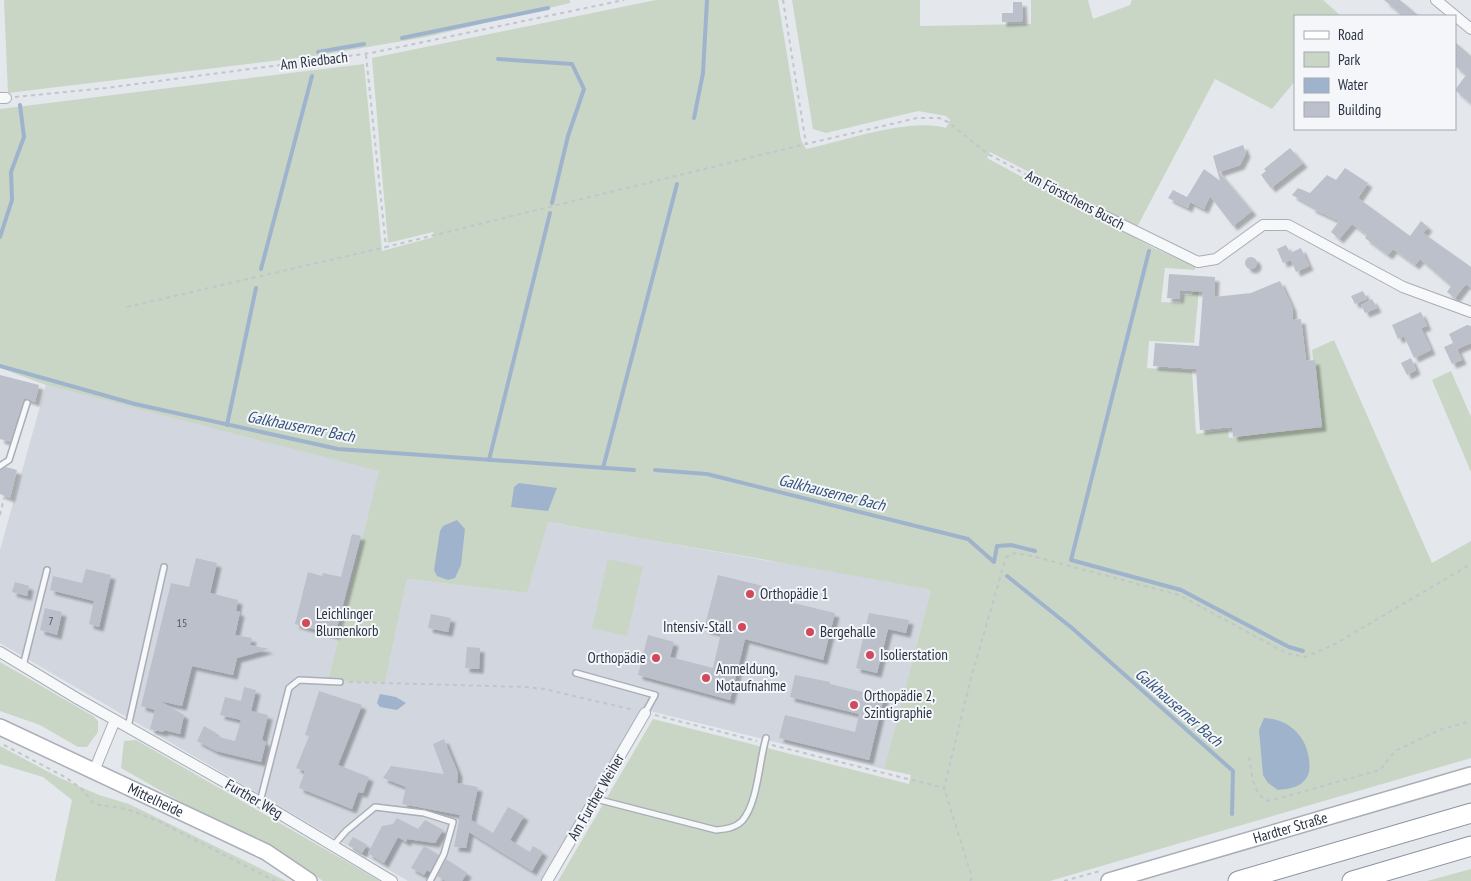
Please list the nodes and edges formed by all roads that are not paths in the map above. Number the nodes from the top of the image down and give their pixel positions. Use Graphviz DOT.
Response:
graph roads {
  1 [pos="1436,0"];
  2 [pos="1454,15"];
  3 [pos="1456,17"];
  4 [pos="1471,29"];
  5 [pos="1096,212"];
  6 [pos="1471,312"];
  7 [pos="27,403"];
  8 [pos="0,466"];
  9 [pos="164,567"];
  10 [pos="47,570"];
  11 [pos="0,652"];
  12 [pos="24,666"];
  13 [pos="576,673"];
  14 [pos="340,682"];
  15 [pos="646,713"];
  16 [pos="115,720"];
  17 [pos="0,727"];
  18 [pos="128,727"];
  19 [pos="766,738"];
  20 [pos="94,771"];
  21 [pos="1471,775"];
  22 [pos="596,799"];
  23 [pos="260,802"];
  24 [pos="1471,813"];
  25 [pos="333,846"];
  26 [pos="1471,846"];
  27 [pos="309,881"];
  28 [pos="392,881"];
  29 [pos="430,881"];
  30 [pos="548,881"];
  31 [pos="1109,881"];
  32 [pos="1238,881"];
  33 [pos="1352,881"];
  1 -- 2 [label="street"];
  3 -- 4 [label="street"];
  5 -- 6 [label="street, Am Förstchens Busch"];
  7 -- 8 [label="lane"];
  9 -- 18 [label="lane"];
  10 -- 12 [label="lane"];
  11 -- 12 [label="street, Further Weg"];
  12 -- 16 [label="street, Further Weg"];
  13 -- 15 [label="lane"];
  14 -- 23 [label="lane"];
  15 -- 22 [label="street, Am Further Weiher"];
  16 -- 18 [label="street, Further Weg"];
  16 -- 20 [label="street"];
  17 -- 20 [label="main road, Mittelheide"];
  18 -- 23 [label="street, Further Weg"];
  19 -- 22 [label="lane"];
  20 -- 27 [label="main road, Mittelheide"];
  21 -- 31 [label="main road, Hardter Straße"];
  22 -- 30 [label="street, Am Further Weiher"];
  23 -- 25 [label="street, Further Weg"];
  24 -- 32 [label="highway"];
  25 -- 28 [label="street, Further Weg"];
  25 -- 29 [label="lane"];
  26 -- 33 [label="highway"];
}
